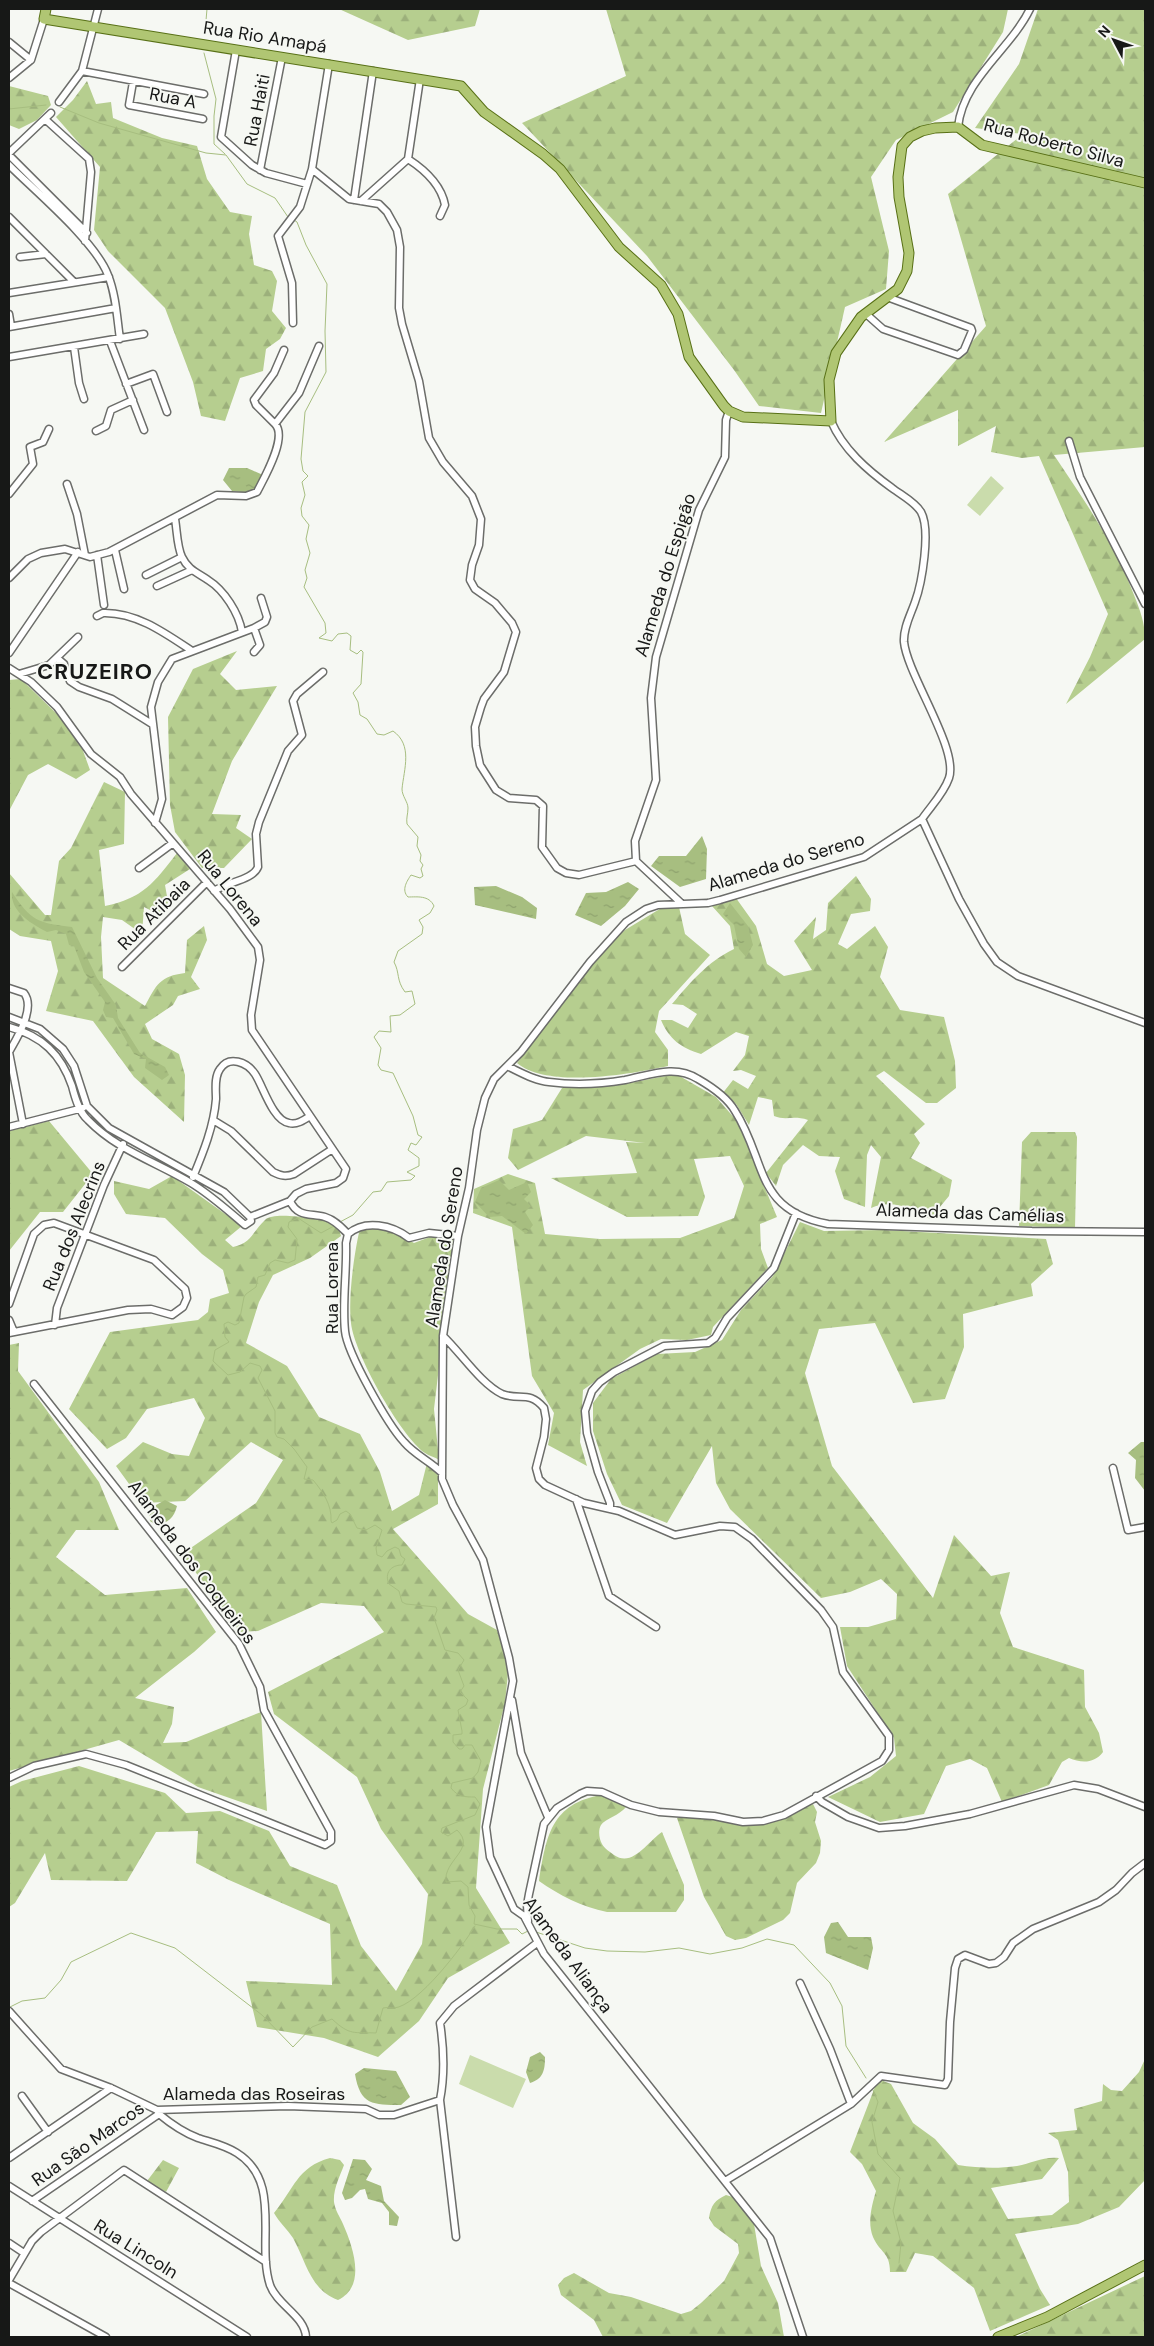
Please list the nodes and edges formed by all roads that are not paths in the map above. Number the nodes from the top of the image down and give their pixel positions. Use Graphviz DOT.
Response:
graph roads {
  1 [pos="46,9"];
  2 [pos="98,9"];
  3 [pos="1030,9"];
  4 [pos="44,19"];
  5 [pos="94,26"];
  6 [pos="9,42"];
  7 [pos="236,50"];
  8 [pos="282,57"];
  9 [pos="31,60"];
  10 [pos="329,64"];
  11 [pos="82,71"];
  12 [pos="373,71"];
  13 [pos="9,78"];
  14 [pos="420,79"];
  15 [pos="133,82"];
  16 [pos="204,94"];
  17 [pos="59,102"];
  18 [pos="51,113"];
  19 [pos="203,119"];
  20 [pos="46,120"];
  21 [pos="958,127"];
  22 [pos="9,154"];
  23 [pos="408,159"];
  24 [pos="9,165"];
  25 [pos="312,168"];
  26 [pos="260,170"];
  27 [pos="1145,183"];
  28 [pos="307,184"];
  29 [pos="354,200"];
  30 [pos="361,201"];
  31 [pos="440,216"];
  32 [pos="9,217"];
  33 [pos="87,232"];
  34 [pos="85,241"];
  35 [pos="46,254"];
  36 [pos="20,257"];
  37 [pos="109,278"];
  38 [pos="74,282"];
  39 [pos="9,293"];
  40 [pos="887,297"];
  41 [pos="116,308"];
  42 [pos="865,312"];
  43 [pos="9,314"];
  44 [pos="293,323"];
  45 [pos="10,327"];
  46 [pos="144,334"];
  47 [pos="120,339"];
  48 [pos="110,341"];
  49 [pos="319,346"];
  50 [pos="74,347"];
  51 [pos="284,350"];
  52 [pos="9,357"];
  53 [pos="126,384"];
  54 [pos="84,399"];
  55 [pos="133,400"];
  56 [pos="730,411"];
  57 [pos="167,412"];
  58 [pos="831,421"];
  59 [pos="276,424"];
  60 [pos="49,429"];
  61 [pos="144,430"];
  62 [pos="96,431"];
  63 [pos="1068,441"];
  64 [pos="67,484"];
  65 [pos="10,490"];
  66 [pos="175,519"];
  67 [pos="115,550"];
  68 [pos="82,553"];
  69 [pos="97,555"];
  70 [pos="182,557"];
  71 [pos="192,570"];
  72 [pos="146,575"];
  73 [pos="9,578"];
  74 [pos="157,586"];
  75 [pos="124,589"];
  76 [pos="261,598"];
  77 [pos="1145,604"];
  78 [pos="104,605"];
  79 [pos="97,616"];
  80 [pos="254,628"];
  81 [pos="242,632"];
  82 [pos="78,637"];
  83 [pos="192,651"];
  84 [pos="254,652"];
  85 [pos="9,653"];
  86 [pos="57,658"];
  87 [pos="9,668"];
  88 [pos="323,672"];
  89 [pos="19,674"];
  90 [pos="152,724"];
  91 [pos="922,819"];
  92 [pos="155,823"];
  93 [pos="173,843"];
  94 [pos="636,861"];
  95 [pos="139,868"];
  96 [pos="207,882"];
  97 [pos="214,891"];
  98 [pos="682,903"];
  99 [pos="122,967"];
  100 [pos="9,988"];
  101 [pos="9,1017"];
  102 [pos="24,1021"];
  103 [pos="1145,1023"];
  104 [pos="9,1027"];
  105 [pos="22,1031"];
  106 [pos="507,1066"];
  107 [pos="87,1106"];
  108 [pos="80,1109"];
  109 [pos="310,1116"];
  110 [pos="213,1120"];
  111 [pos="23,1124"];
  112 [pos="9,1127"];
  113 [pos="125,1139"];
  114 [pos="122,1147"];
  115 [pos="331,1150"];
  116 [pos="194,1175"];
  117 [pos="190,1183"];
  118 [pos="290,1201"];
  119 [pos="796,1213"];
  120 [pos="250,1217"];
  121 [pos="1145,1232"];
  122 [pos="87,1234"];
  123 [pos="348,1234"];
  124 [pos="458,1236"];
  125 [pos="9,1304"];
  126 [pos="9,1320"];
  127 [pos="55,1324"];
  128 [pos="12,1332"];
  129 [pos="443,1336"];
  130 [pos="34,1384"];
  131 [pos="1112,1468"];
  132 [pos="442,1473"];
  133 [pos="576,1499"];
  134 [pos="610,1509"];
  135 [pos="1145,1527"];
  136 [pos="656,1627"];
  137 [pos="511,1696"];
  138 [pos="9,1778"];
  139 [pos="816,1796"];
  140 [pos="1145,1807"];
  141 [pos="548,1817"];
  142 [pos="1145,1863"];
  143 [pos="529,1928"];
  144 [pos="536,1942"];
  145 [pos="800,1983"];
  146 [pos="9,2011"];
  147 [pos="111,2088"];
  148 [pos="22,2096"];
  149 [pos="440,2100"];
  150 [pos="851,2104"];
  151 [pos="158,2112"];
  152 [pos="48,2132"];
  153 [pos="9,2158"];
  154 [pos="725,2181"];
  155 [pos="9,2186"];
  156 [pos="32,2201"];
  157 [pos="60,2220"];
  158 [pos="456,2237"];
  159 [pos="9,2243"];
  160 [pos="24,2253"];
  161 [pos="266,2262"];
  162 [pos="1145,2266"];
  163 [pos="9,2281"];
  164 [pos="106,2337"];
  165 [pos="247,2337"];
  166 [pos="306,2337"];
  167 [pos="803,2337"];
  168 [pos="998,2337"];
  1 -- 4 [label="main road"];
  2 -- 5 [label="street"];
  3 -- 21 [label="street"];
  4 -- 5 [label="main road, Rua Rio Amapá"];
  4 -- 9 [label="street"];
  5 -- 7 [label="main road, Rua Rio Amapá"];
  5 -- 11 [label="street"];
  6 -- 9 [label="street"];
  7 -- 8 [label="main road, Rua Rio Amapá"];
  7 -- 26 [label="street"];
  8 -- 10 [label="main road, Rua Rio Amapá"];
  8 -- 26 [label="street, Rua Haiti"];
  9 -- 13 [label="street"];
  10 -- 12 [label="main road, Rua Rio Amapá"];
  10 -- 25 [label="street"];
  11 -- 15 [label="street"];
  11 -- 17 [label="street"];
  12 -- 14 [label="main road, Rua Rio Amapá"];
  12 -- 29 [label="street"];
  14 -- 23 [label="street"];
  14 -- 56 [label="main road, Rua Rio Amapá"];
  15 -- 16 [label="street"];
  15 -- 19 [label="street, Rua A"];
  18 -- 20 [label="street"];
  20 -- 22 [label="street"];
  20 -- 33 [label="street"];
  21 -- 27 [label="main road, Rua Roberto Silva"];
  21 -- 40 [label="main road"];
  22 -- 33 [label="street"];
  23 -- 30 [label="street"];
  23 -- 31 [label="street"];
  24 -- 34 [label="street"];
  25 -- 28 [label="street"];
  25 -- 29 [label="street"];
  26 -- 28 [label="street"];
  28 -- 44 [label="street"];
  29 -- 30 [label="street"];
  30 -- 94 [label="street"];
  32 -- 35 [label="street"];
  33 -- 34 [label="street"];
  34 -- 37 [label="street"];
  35 -- 36 [label="street"];
  35 -- 38 [label="street"];
  37 -- 38 [label="street"];
  37 -- 41 [label="street"];
  38 -- 39 [label="street"];
  40 -- 42 [label="main road"];
  40 -- 42 [label="street"];
  41 -- 45 [label="street"];
  41 -- 47 [label="street"];
  42 -- 58 [label="main road"];
  43 -- 45 [label="street"];
  46 -- 47 [label="street"];
  47 -- 48 [label="street"];
  48 -- 50 [label="street"];
  48 -- 53 [label="street"];
  49 -- 59 [label="street"];
  50 -- 52 [label="street"];
  50 -- 54 [label="street"];
  51 -- 59 [label="street"];
  53 -- 55 [label="street"];
  53 -- 57 [label="street"];
  55 -- 61 [label="street"];
  55 -- 62 [label="street"];
  56 -- 58 [label="main road"];
  56 -- 94 [label="street, Alameda do Espigão"];
  58 -- 91 [label="street"];
  59 -- 66 [label="street"];
  60 -- 65 [label="street"];
  63 -- 77 [label="street"];
  64 -- 68 [label="street"];
  66 -- 67 [label="street"];
  66 -- 70 [label="street"];
  67 -- 69 [label="street"];
  67 -- 75 [label="street"];
  68 -- 69 [label="street"];
  68 -- 73 [label="street"];
  68 -- 85 [label="street"];
  69 -- 78 [label="street"];
  70 -- 71 [label="street"];
  70 -- 72 [label="street"];
  71 -- 74 [label="street"];
  71 -- 81 [label="street"];
  76 -- 80 [label="street"];
  79 -- 83 [label="street"];
  80 -- 81 [label="street"];
  80 -- 84 [label="street"];
  81 -- 83 [label="street"];
  82 -- 86 [label="street"];
  83 -- 90 [label="street"];
  86 -- 89 [label="street"];
  86 -- 90 [label="street"];
  87 -- 89 [label="street, Rua Lorena"];
  88 -- 97 [label="street"];
  89 -- 92 [label="street, Rua Lorena"];
  90 -- 92 [label="street"];
  91 -- 98 [label="street, Alameda do Sereno"];
  91 -- 103 [label="street"];
  92 -- 93 [label="street, Rua Lorena"];
  93 -- 95 [label="street"];
  93 -- 96 [label="street, Rua Lorena"];
  94 -- 98 [label="street"];
  96 -- 97 [label="street, Rua Lorena"];
  96 -- 99 [label="street, Rua Atibaia"];
  97 -- 109 [label="street, Rua Lorena"];
  98 -- 106 [label="street, Alameda do Sereno"];
  100 -- 102 [label="street"];
  101 -- 102 [label="street"];
  102 -- 105 [label="street"];
  102 -- 107 [label="street"];
  104 -- 105 [label="street"];
  105 -- 108 [label="street"];
  105 -- 111 [label="street"];
  106 -- 119 [label="street, Alameda das Camélias"];
  106 -- 124 [label="street, Alameda do Sereno"];
  107 -- 108 [label="street"];
  107 -- 113 [label="street"];
  108 -- 111 [label="street"];
  108 -- 114 [label="street"];
  109 -- 110 [label="street"];
  109 -- 115 [label="street, Rua Lorena"];
  110 -- 115 [label="street"];
  110 -- 116 [label="street"];
  111 -- 112 [label="street"];
  113 -- 114 [label="street, Rua dos Alecrins"];
  113 -- 116 [label="street"];
  114 -- 117 [label="street"];
  114 -- 122 [label="street, Rua dos Alecrins"];
  115 -- 118 [label="street, Rua Lorena"];
  116 -- 117 [label="street"];
  116 -- 120 [label="street"];
  117 -- 120 [label="street"];
  118 -- 120 [label="street"];
  118 -- 123 [label="street, Rua Lorena"];
  119 -- 121 [label="street, Alameda das Camélias"];
  119 -- 134 [label="street"];
  122 -- 125 [label="street"];
  122 -- 127 [label="street, Rua dos Alecrins"];
  122 -- 127 [label="street"];
  123 -- 124 [label="street"];
  123 -- 132 [label="street, Rua Lorena"];
  124 -- 129 [label="street, Alameda do Sereno"];
  126 -- 128 [label="street"];
  127 -- 128 [label="street"];
  129 -- 132 [label="street, Alameda Aliança"];
  129 -- 133 [label="street, Alameda do Sereno"];
  130 -- 138 [label="street, Alameda dos Coqueiros"];
  131 -- 135 [label="street"];
  132 -- 137 [label="street, Alameda Aliança"];
  133 -- 134 [label="street, Alameda do Sereno"];
  133 -- 136 [label="street"];
  134 -- 139 [label="street, Alameda do Sereno"];
  137 -- 141 [label="street"];
  137 -- 143 [label="street, Alameda Aliança"];
  139 -- 140 [label="street"];
  139 -- 141 [label="street, Alameda do Sereno"];
  141 -- 143 [label="street, Alameda do Sereno"];
  142 -- 150 [label="street"];
  143 -- 144 [label="street, Alameda Aliança"];
  144 -- 149 [label="street"];
  144 -- 154 [label="street, Alameda Aliança"];
  145 -- 150 [label="street"];
  146 -- 147 [label="street, Alameda das Roseiras"];
  147 -- 151 [label="street, Alameda das Roseiras"];
  147 -- 152 [label="street"];
  148 -- 152 [label="street"];
  149 -- 151 [label="street, Alameda das Roseiras"];
  149 -- 158 [label="street"];
  150 -- 154 [label="street"];
  151 -- 156 [label="street, Rua São Marcos"];
  151 -- 161 [label="street"];
  152 -- 153 [label="street"];
  154 -- 167 [label="street, Alameda Aliança"];
  155 -- 156 [label="street, Rua Lincoln"];
  156 -- 157 [label="street, Rua Lincoln"];
  157 -- 160 [label="street"];
  157 -- 161 [label="street"];
  157 -- 165 [label="street, Rua Lincoln"];
  159 -- 160 [label="street"];
  160 -- 163 [label="street"];
  161 -- 166 [label="street"];
  162 -- 168 [label="main road"];
  163 -- 164 [label="street"];
}
